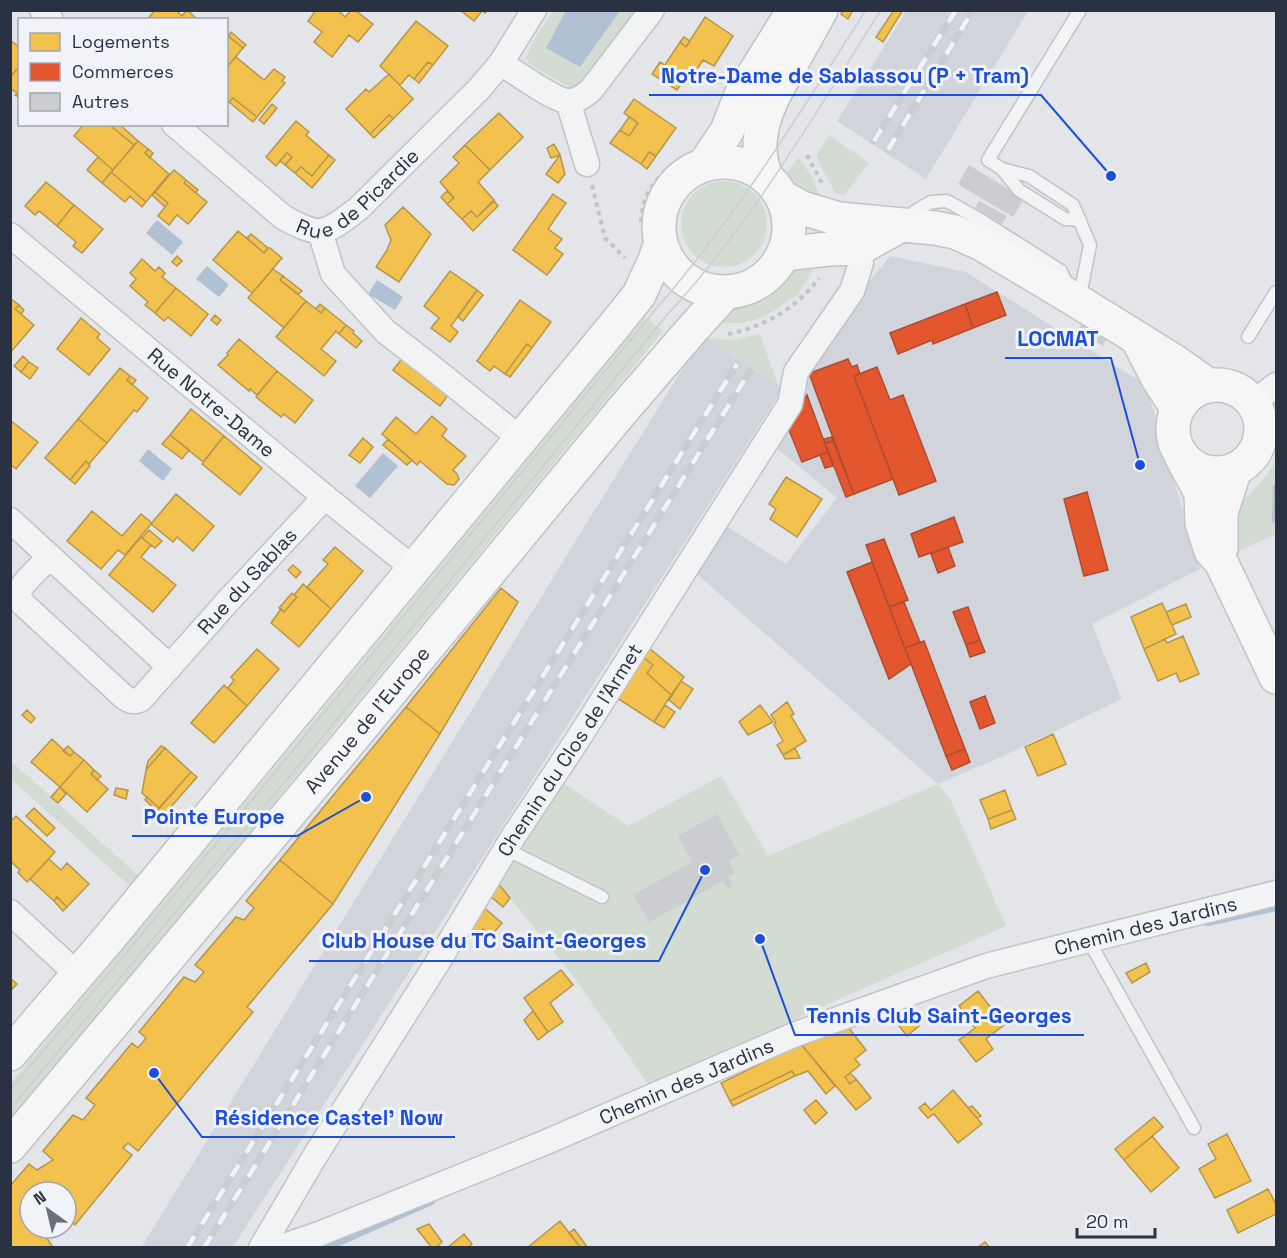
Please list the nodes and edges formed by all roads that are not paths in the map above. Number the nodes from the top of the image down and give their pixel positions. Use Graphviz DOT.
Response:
graph roads {
  1 [pos="534,10"];
  2 [pos="652,10"];
  3 [pos="794,10"];
  4 [pos="821,10"];
  5 [pos="1080,10"];
  6 [pos="501,63"];
  7 [pos="568,101"];
  8 [pos="176,126"];
  9 [pos="690,163"];
  10 [pos="587,164"];
  11 [pos="774,188"];
  12 [pos="901,225"];
  13 [pos="320,231"];
  14 [pos="10,235"];
  15 [pos="650,238"];
  16 [pos="860,248"];
  17 [pos="783,254"];
  18 [pos="726,292"];
  19 [pos="1276,292"];
  20 [pos="1075,300"];
  21 [pos="1248,337"];
  22 [pos="1138,340"];
  23 [pos="1208,385"];
  24 [pos="1265,394"];
  25 [pos="1177,408"];
  26 [pos="521,439"];
  27 [pos="1181,456"];
  28 [pos="1235,469"];
  29 [pos="325,497"];
  30 [pos="10,520"];
  31 [pos="50,557"];
  32 [pos="1221,562"];
  33 [pos="414,569"];
  34 [pos="170,667"];
  35 [pos="1276,677"];
  36 [pos="506,849"];
  37 [pos="1276,893"];
  38 [pos="602,897"];
  39 [pos="10,912"];
  40 [pos="1089,941"];
  41 [pos="78,975"];
  42 [pos="10,1054"];
  43 [pos="1194,1128"];
  44 [pos="10,1146"];
  45 [pos="326,1241"];
  46 [pos="261,1248"];
  47 [pos="278,1248"];
  1 -- 6 [label="street, Rue de Picardie"];
  2 -- 7 [label="street"];
  3 -- 9 [label="main road"];
  4 -- 11 [label="main road"];
  5 -- 20 [label="lane"];
  6 -- 7 [label="street"];
  6 -- 13 [label="street, Rue de Picardie"];
  7 -- 10 [label="street"];
  8 -- 13 [label="street, Rue de Picardie"];
  9 -- 11 [label="main road"];
  9 -- 15 [label="main road"];
  11 -- 12 [label="main road"];
  11 -- 17 [label="main road"];
  12 -- 16 [label="main road"];
  12 -- 20 [label="main road"];
  13 -- 26 [label="street"];
  14 -- 29 [label="street, Rue Notre-Dame"];
  15 -- 18 [label="main road"];
  15 -- 26 [label="main road"];
  16 -- 17 [label="main road"];
  16 -- 36 [label="street, Chemin du Clos de l'Armet"];
  17 -- 18 [label="main road"];
  18 -- 44 [label="main road, Avenue de l'Europe"];
  19 -- 21 [label="lane"];
  20 -- 22 [label="main road"];
  22 -- 23 [label="main road"];
  22 -- 25 [label="main road"];
  23 -- 24 [label="main road"];
  23 -- 25 [label="main road"];
  24 -- 28 [label="main road"];
  25 -- 27 [label="main road"];
  26 -- 33 [label="main road"];
  27 -- 28 [label="main road"];
  27 -- 32 [label="main road"];
  28 -- 32 [label="main road"];
  29 -- 33 [label="street, Rue Notre-Dame"];
  29 -- 34 [label="street, Rue du Sablas"];
  30 -- 31 [label="street"];
  31 -- 34 [label="street"];
  31 -- 34 [label="street, Rue du Sablas"];
  32 -- 35 [label="main road"];
  33 -- 41 [label="main road"];
  36 -- 38 [label="lane"];
  36 -- 46 [label="street, Chemin du Clos de l'Armet"];
  37 -- 40 [label="street, Chemin des Jardins"];
  39 -- 41 [label="street"];
  40 -- 43 [label="lane"];
  40 -- 45 [label="street, Chemin des Jardins"];
  41 -- 42 [label="main road"];
  45 -- 47 [label="street, Chemin des Jardins"];
}
